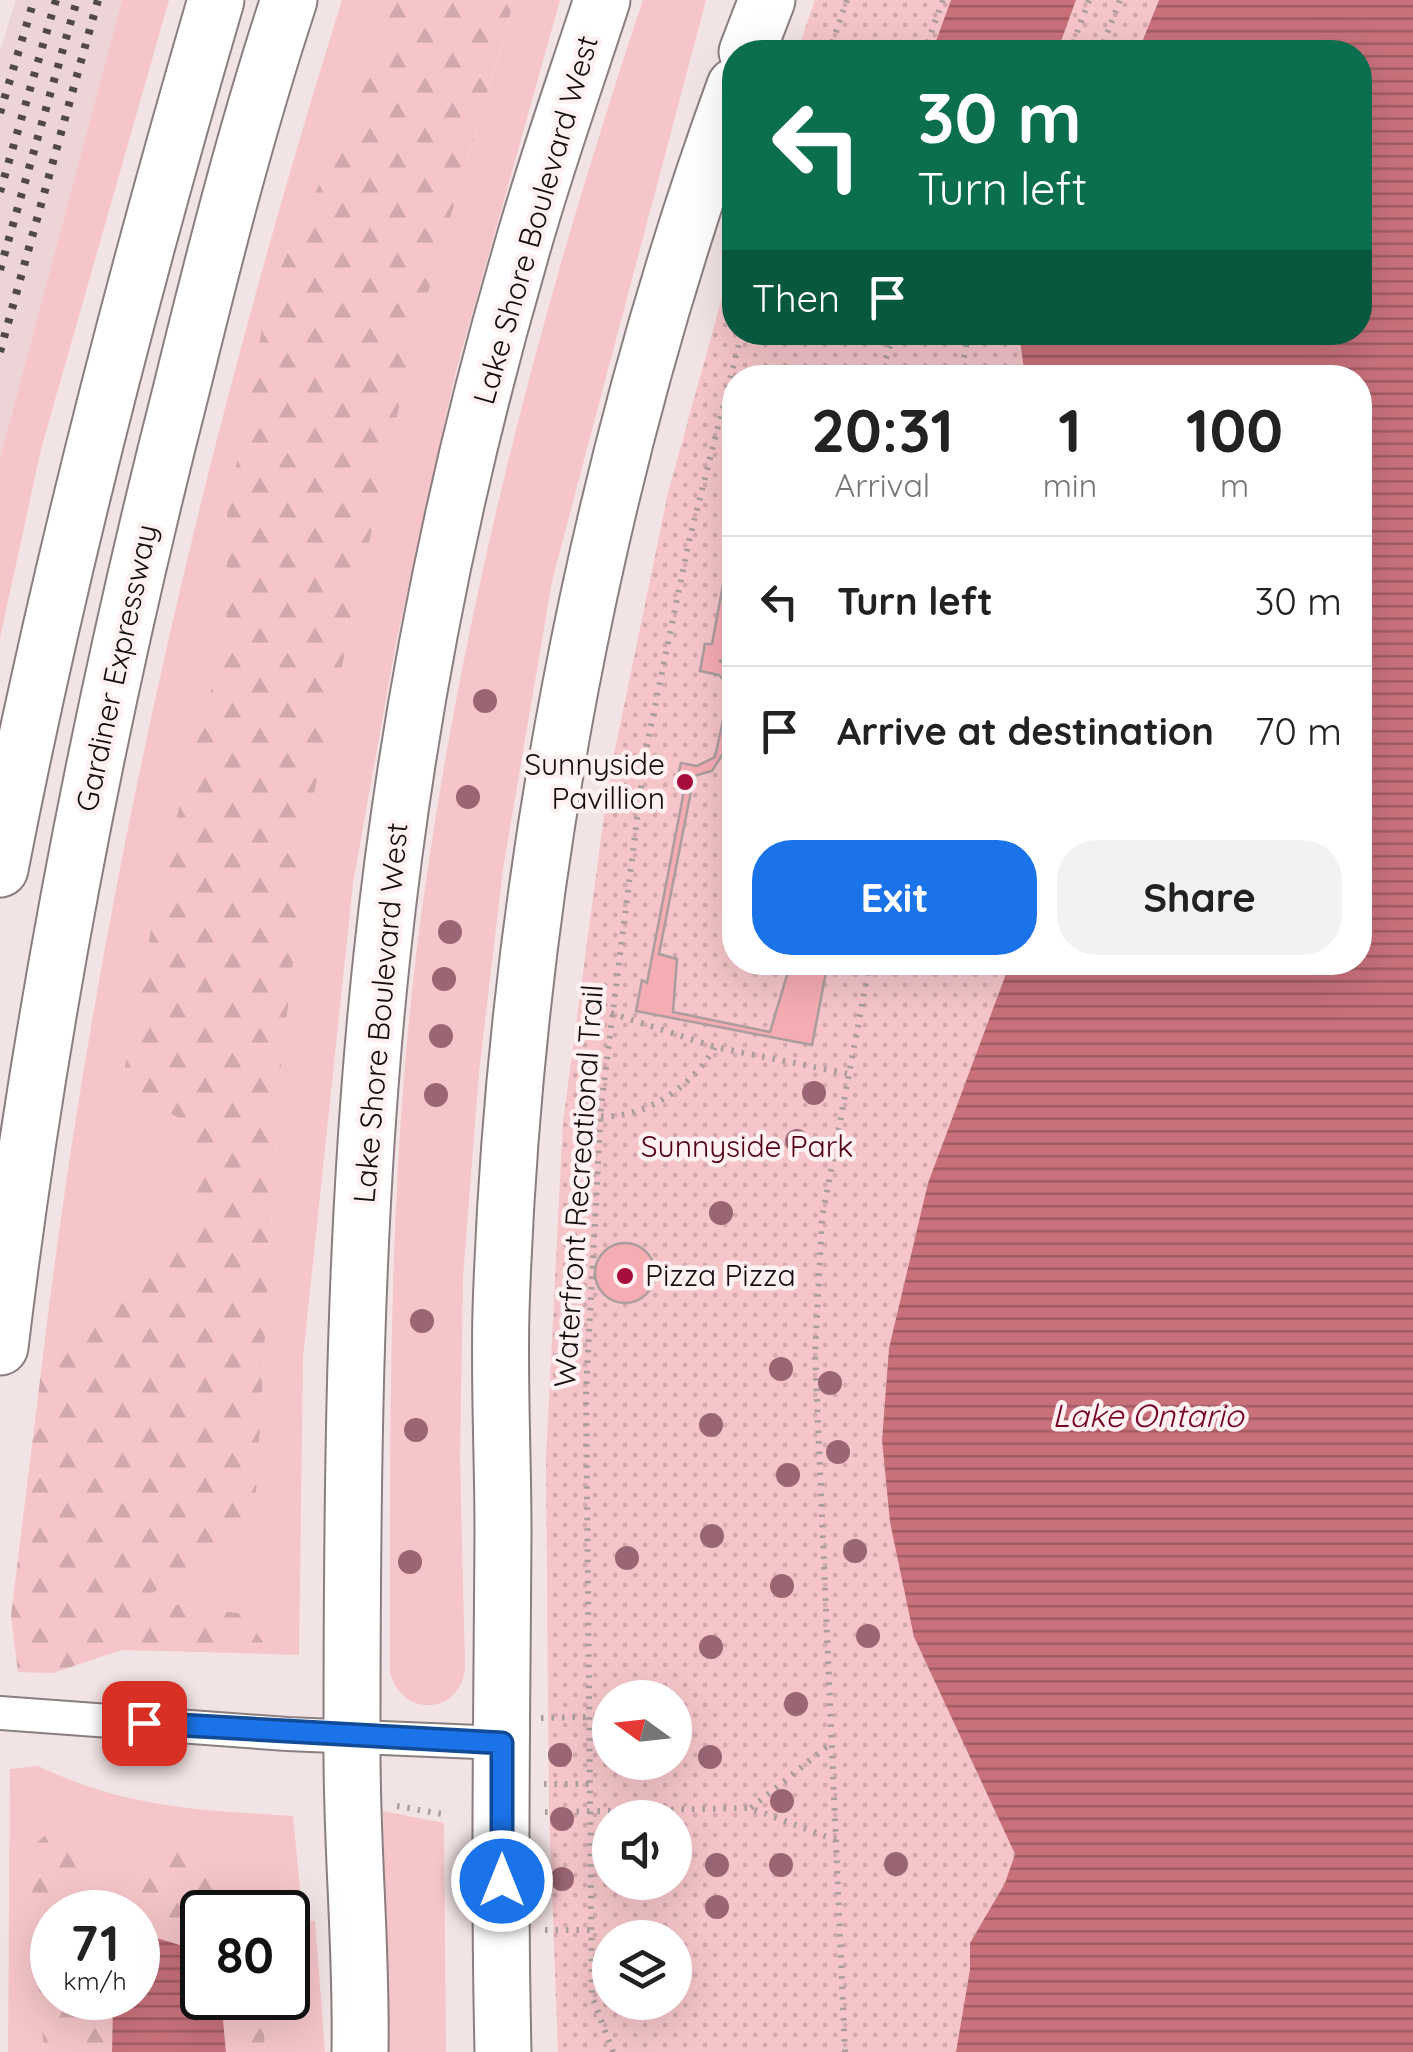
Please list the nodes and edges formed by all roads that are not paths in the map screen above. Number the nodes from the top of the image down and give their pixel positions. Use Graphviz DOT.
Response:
graph roads {
  1 [pos="216,0"];
  2 [pos="289,0"];
  3 [pos="602,0"];
  4 [pos="767,0"];
  5 [pos="752,40"];
  6 [pos="722,123"];
  7 [pos="0,869"];
  8 [pos="0,1347"];
  9 [pos="0,1713"];
  10 [pos="352,1737"];
  11 [pos="502,1743"];
  12 [pos="360,2052"];
  13 [pos="503,2052"];
  1 -- 7 [label="highway"];
  2 -- 8 [label="highway, Gardiner Expressway"];
  3 -- 10 [label="highway, Lake Shore Boulevard West"];
  4 -- 5 [label="highway"];
  6 -- 11 [label="highway"];
  9 -- 10 [label="street"];
  10 -- 11 [label="street"];
  10 -- 12 [label="highway, Lake Shore Boulevard West"];
  11 -- 13 [label="highway"];
}
